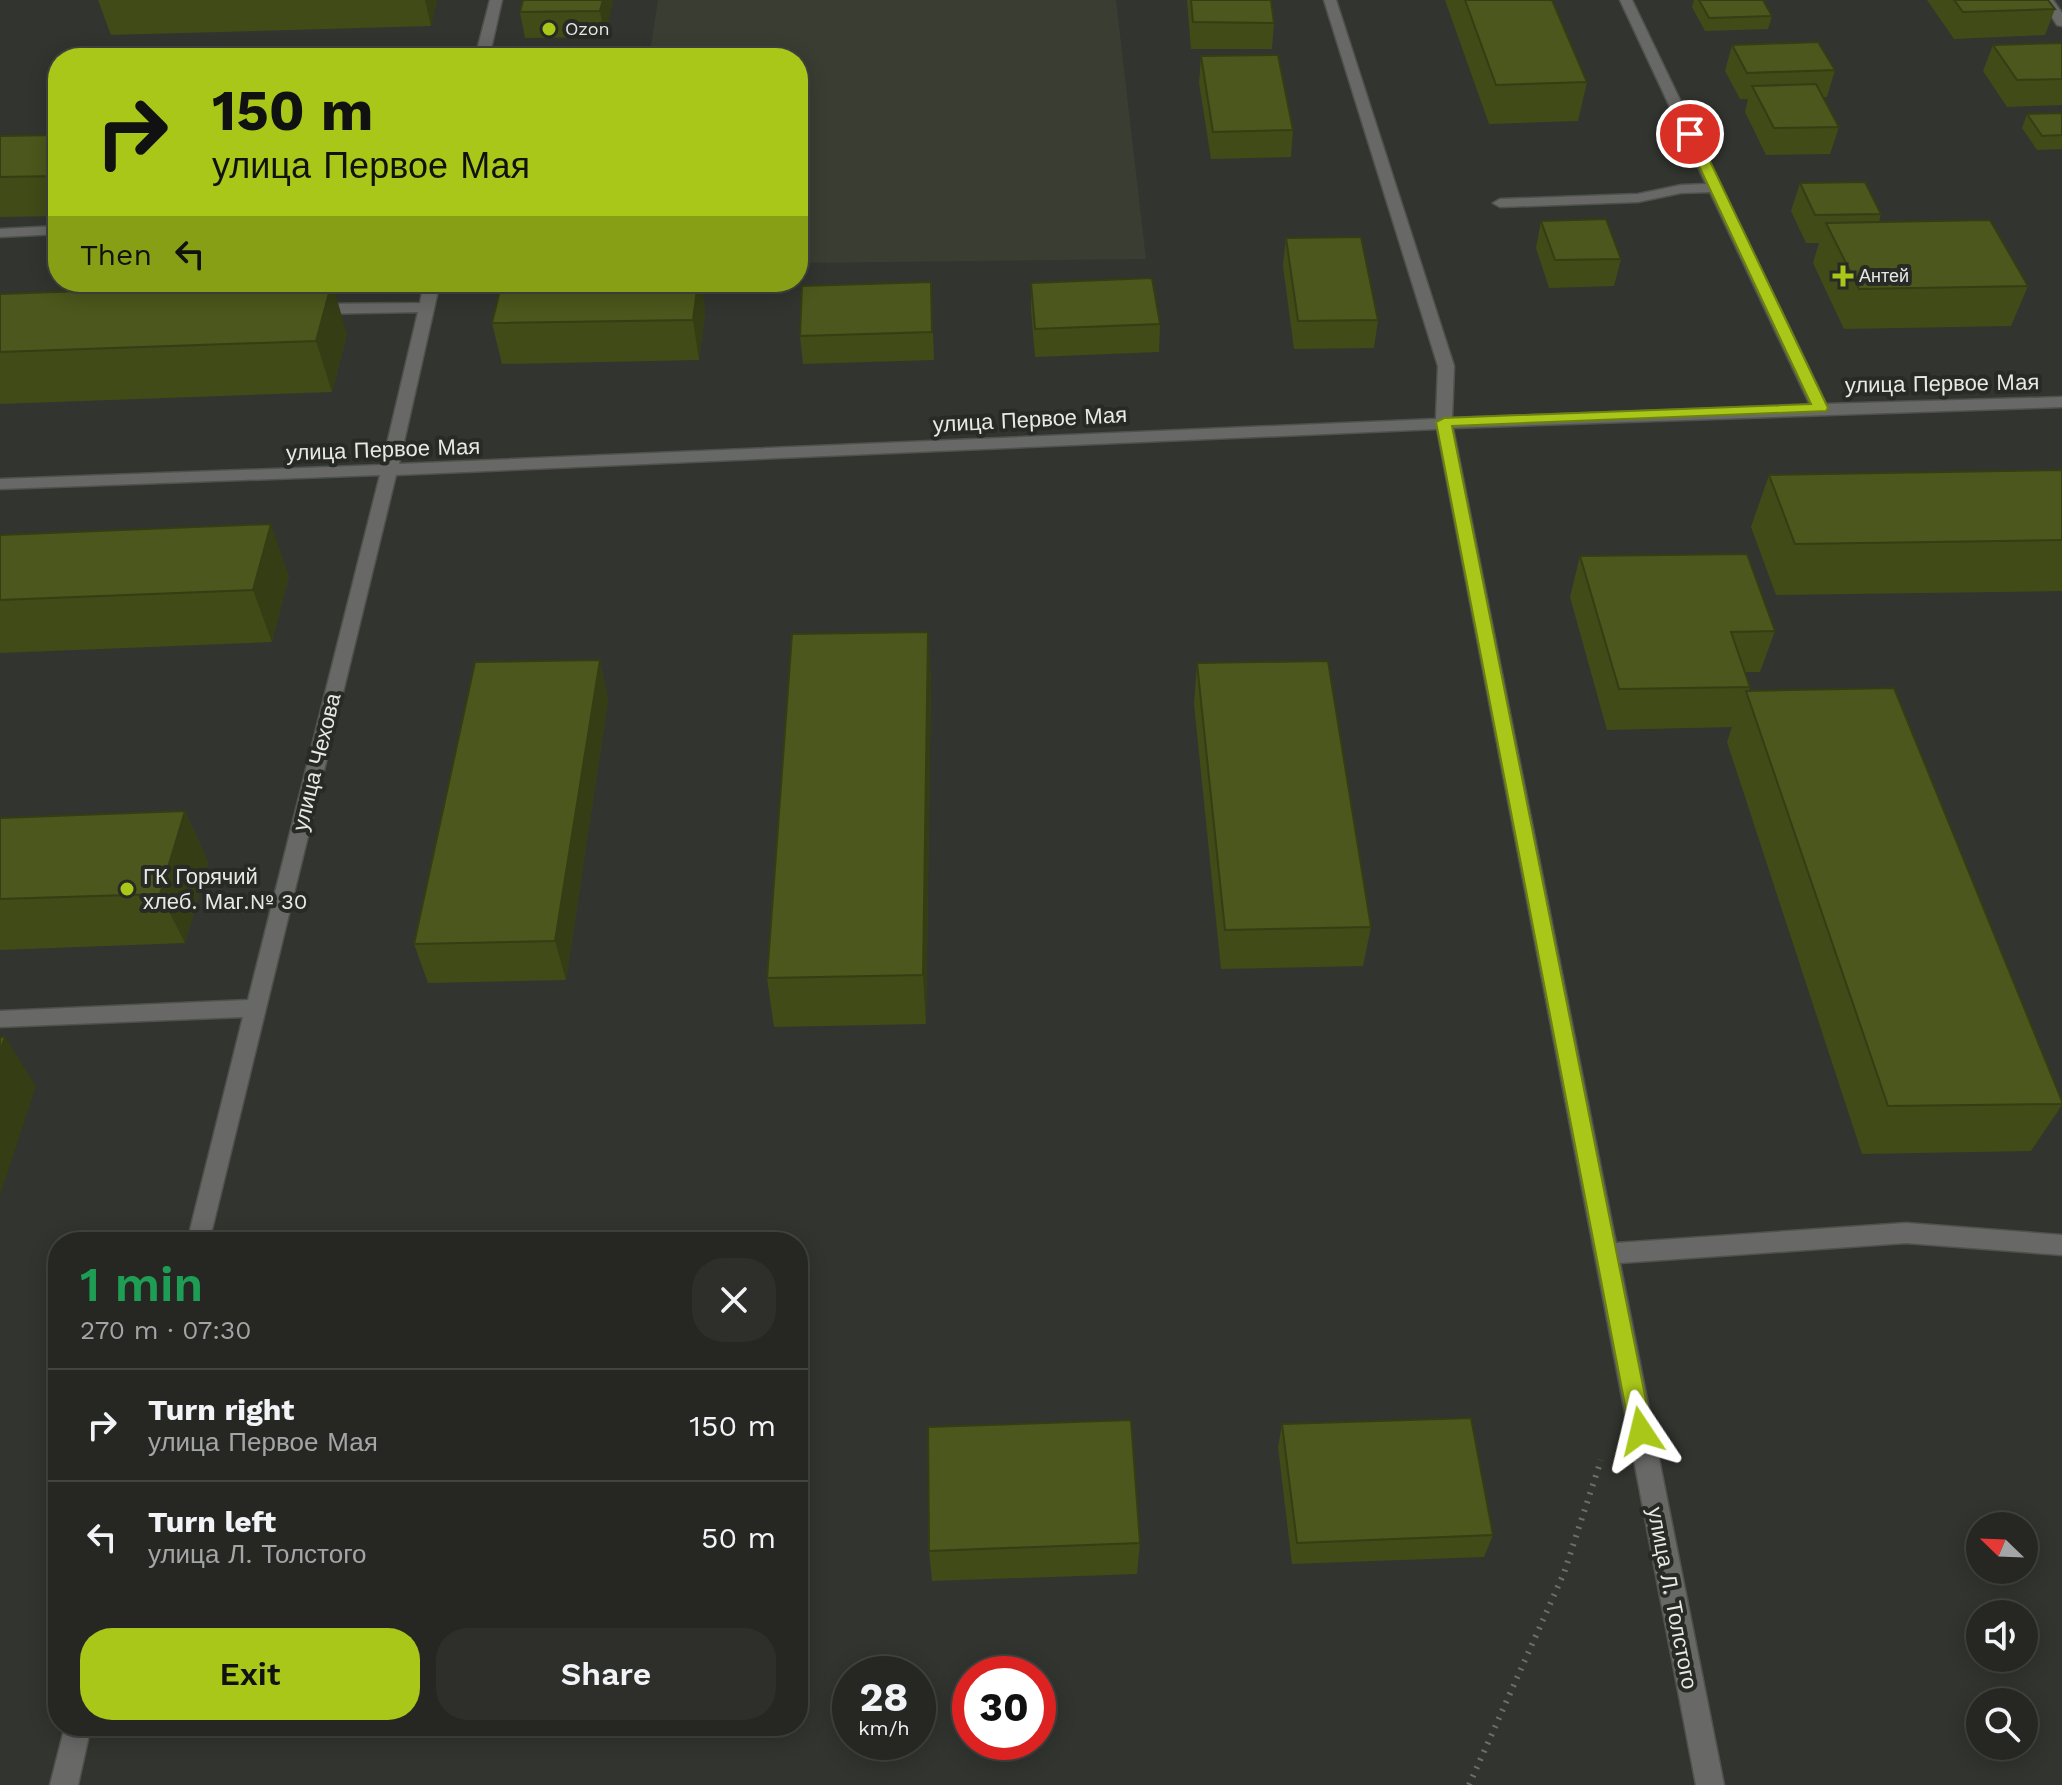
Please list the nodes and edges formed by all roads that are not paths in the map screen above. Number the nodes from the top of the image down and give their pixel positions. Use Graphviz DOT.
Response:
graph roads {
  1 [pos="496,0"];
  2 [pos="1330,0"];
  3 [pos="1626,0"];
  4 [pos="2047,0"];
  5 [pos="2062,22"];
  6 [pos="484,48"];
  7 [pos="1716,188"];
  8 [pos="1500,203"];
  9 [pos="48,231"];
  10 [pos="0,233"];
  11 [pos="430,292"];
  12 [pos="427,307"];
  13 [pos="300,310"];
  14 [pos="2062,402"];
  15 [pos="1820,408"];
  16 [pos="1444,422"];
  17 [pos="389,471"];
  18 [pos="0,484"];
  19 [pos="255,1008"];
  20 [pos="0,1019"];
  21 [pos="200,1232"];
  22 [pos="2062,1245"];
  23 [pos="1608,1254"];
  24 [pos="76,1736"];
  25 [pos="64,1785"];
  26 [pos="1710,1785"];
  1 -- 6 [label="street"];
  2 -- 16 [label="street, улица Л. Толстого"];
  3 -- 7 [label="street"];
  4 -- 5 [label="street"];
  7 -- 8 [label="street"];
  7 -- 15 [label="street"];
  9 -- 10 [label="street"];
  11 -- 12 [label="street, улица Чехова"];
  12 -- 13 [label="street"];
  12 -- 17 [label="street, улица Чехова"];
  14 -- 15 [label="street, улица Первое Мая"];
  15 -- 16 [label="street, улица Первое Мая"];
  16 -- 17 [label="street, улица Первое Мая"];
  16 -- 23 [label="street, улица Л. Толстого"];
  17 -- 18 [label="street, улица Первое Мая"];
  17 -- 19 [label="street, улица Чехова"];
  19 -- 20 [label="street"];
  19 -- 21 [label="street, улица Чехова"];
  22 -- 23 [label="street"];
  23 -- 26 [label="street, улица Л. Толстого"];
  24 -- 25 [label="street"];
}
